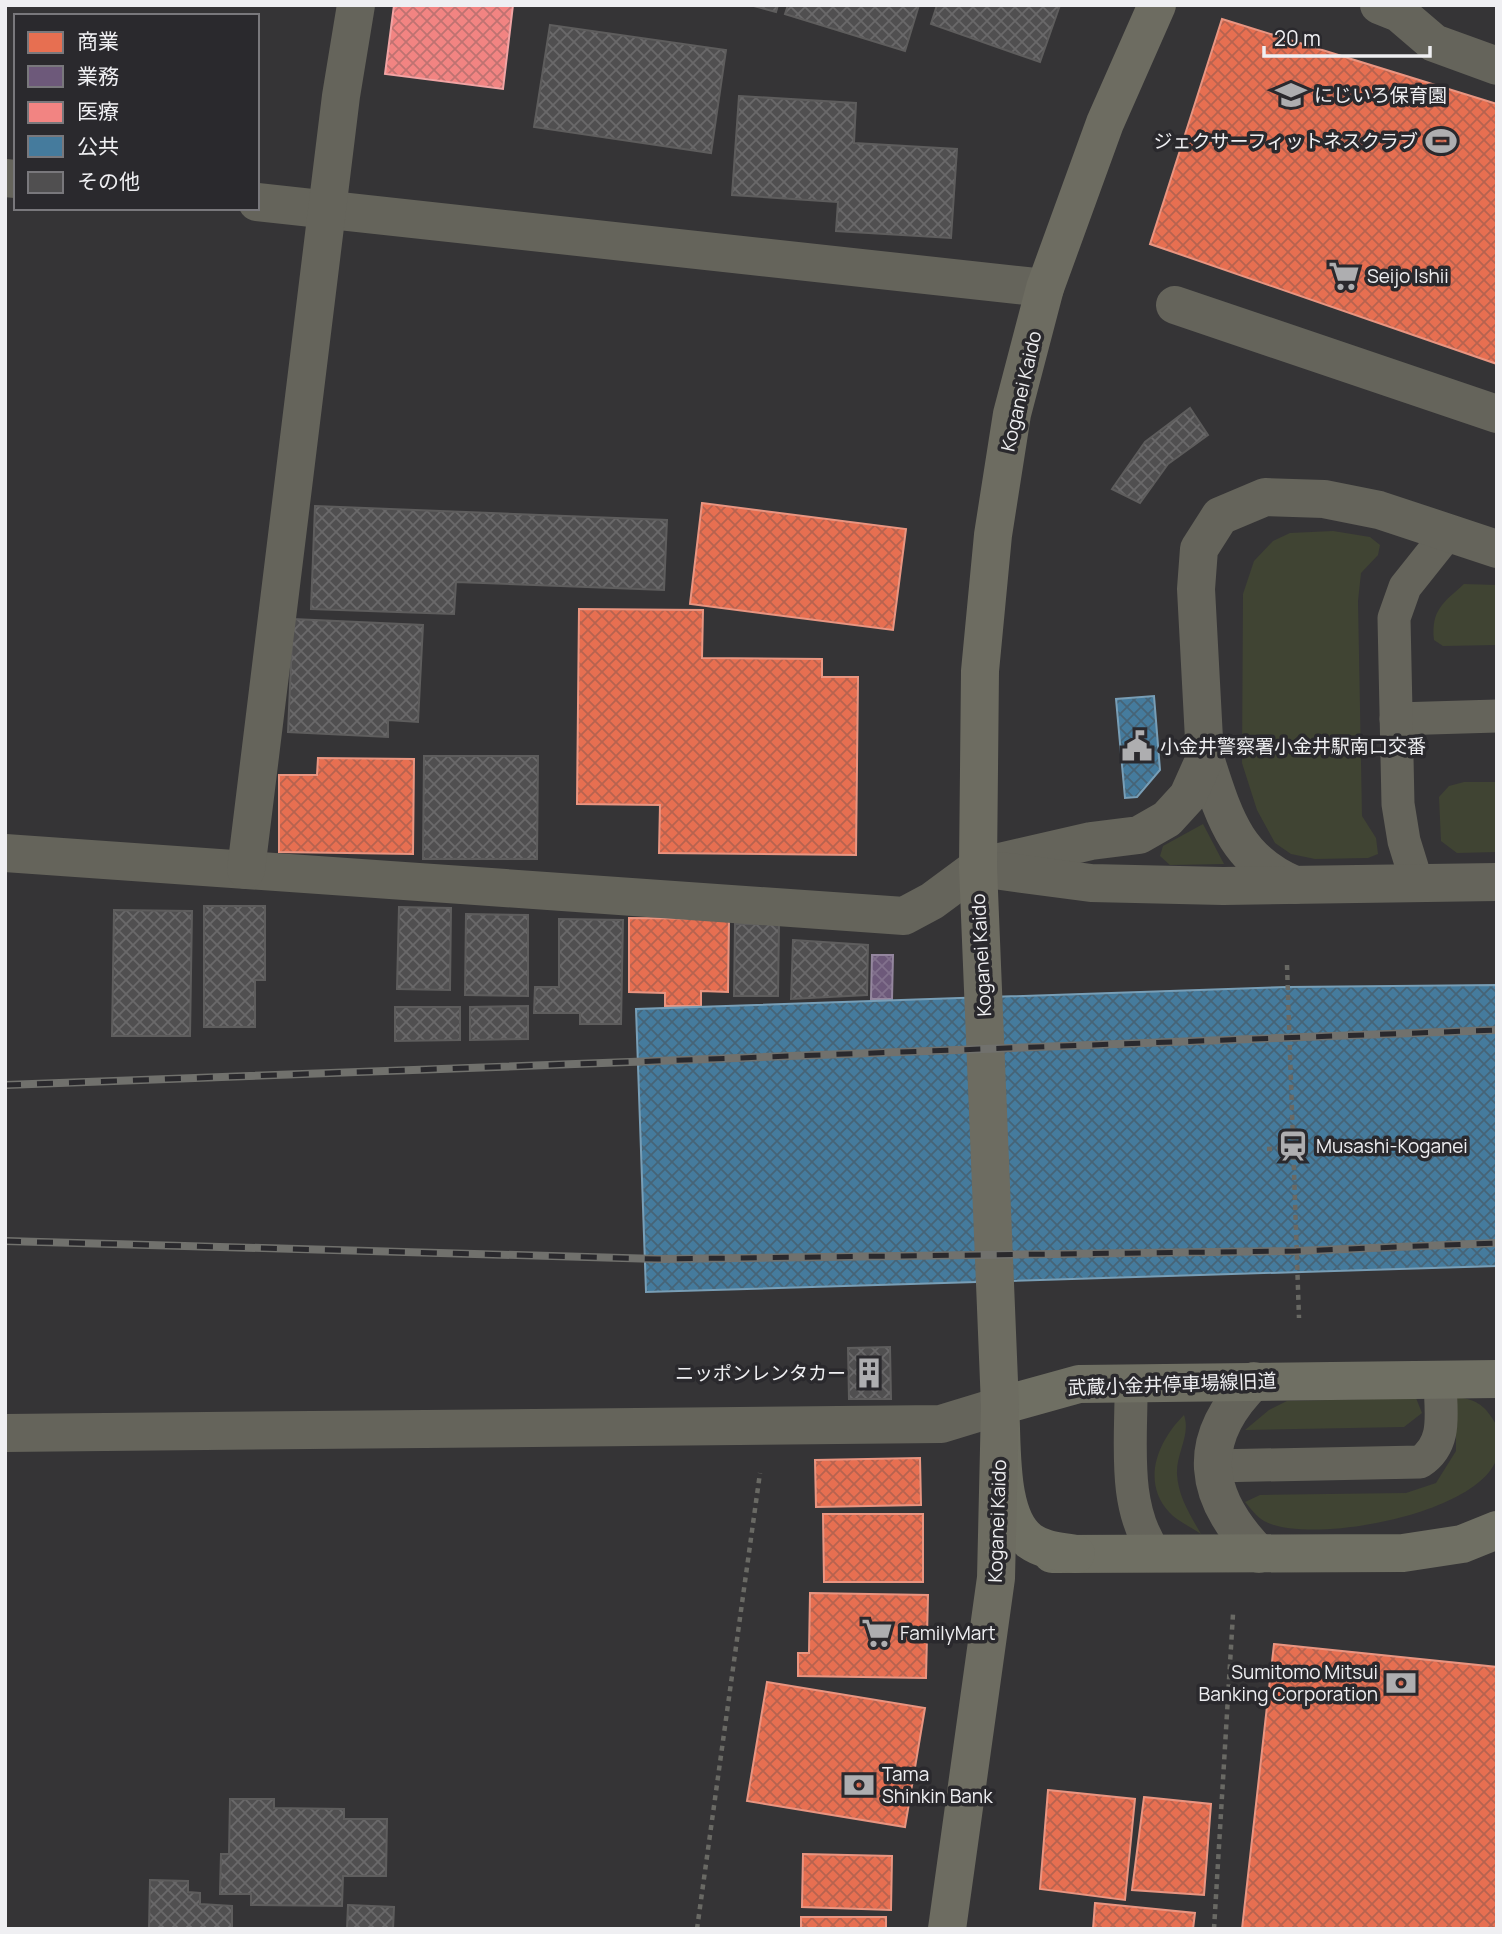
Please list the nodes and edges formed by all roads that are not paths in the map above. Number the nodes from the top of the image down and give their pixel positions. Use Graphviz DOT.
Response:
graph roads {
  1 [pos="356,5"];
  2 [pos="1157,5"];
  3 [pos="1380,5"];
  4 [pos="1497,66"];
  5 [pos="259,202"];
  6 [pos="328,209"];
  7 [pos="1045,288"];
  8 [pos="1175,304"];
  9 [pos="1497,414"];
  10 [pos="1448,533"];
  11 [pos="1497,549"];
  12 [pos="1497,716"];
  13 [pos="1396,719"];
  14 [pos="1205,758"];
  15 [pos="5,853"];
  16 [pos="978,867"];
  17 [pos="246,870"];
  18 [pos="1497,882"];
  19 [pos="1417,883"];
  20 [pos="1295,885"];
  21 [pos="1497,1378"];
  22 [pos="1440,1379"];
  23 [pos="1254,1381"];
  24 [pos="1131,1383"];
  25 [pos="1000,1406"];
  26 [pos="5,1433"];
  27 [pos="1213,1466"];
  28 [pos="1497,1530"];
  29 [pos="1076,1554"];
  30 [pos="1156,1554"];
  31 [pos="1259,1554"];
  32 [pos="996,1578"];
  33 [pos="947,1929"];
  1 -- 6 [label="street"];
  2 -- 7 [label="main road, Koganei Kaido"];
  3 -- 4 [label="street"];
  5 -- 6 [label="street"];
  6 -- 7 [label="street"];
  6 -- 17 [label="street"];
  7 -- 16 [label="main road, Koganei Kaido"];
  8 -- 9 [label="street"];
  10 -- 11 [label="street"];
  10 -- 13 [label="lane"];
  10 -- 14 [label="street"];
  12 -- 13 [label="lane"];
  13 -- 19 [label="lane"];
  14 -- 16 [label="street"];
  14 -- 20 [label="street"];
  15 -- 17 [label="street"];
  16 -- 17 [label="street"];
  16 -- 20 [label="street"];
  16 -- 25 [label="main road, Koganei Kaido"];
  18 -- 19 [label="street"];
  19 -- 20 [label="street"];
  21 -- 22 [label="street, 武蔵小金井停車場線旧道"];
  22 -- 23 [label="street, 武蔵小金井停車場線旧道"];
  22 -- 27 [label="lane"];
  23 -- 24 [label="street, 武蔵小金井停車場線旧道"];
  23 -- 27 [label="street"];
  24 -- 25 [label="street, 武蔵小金井停車場線旧道"];
  24 -- 30 [label="lane"];
  25 -- 26 [label="street"];
  25 -- 29 [label="street"];
  25 -- 32 [label="main road, Koganei Kaido"];
  27 -- 31 [label="street"];
  28 -- 31 [label="street"];
  29 -- 30 [label="street"];
  29 -- 32 [label="street"];
  30 -- 31 [label="street"];
  32 -- 33 [label="main road, Koganei Kaido"];
}
